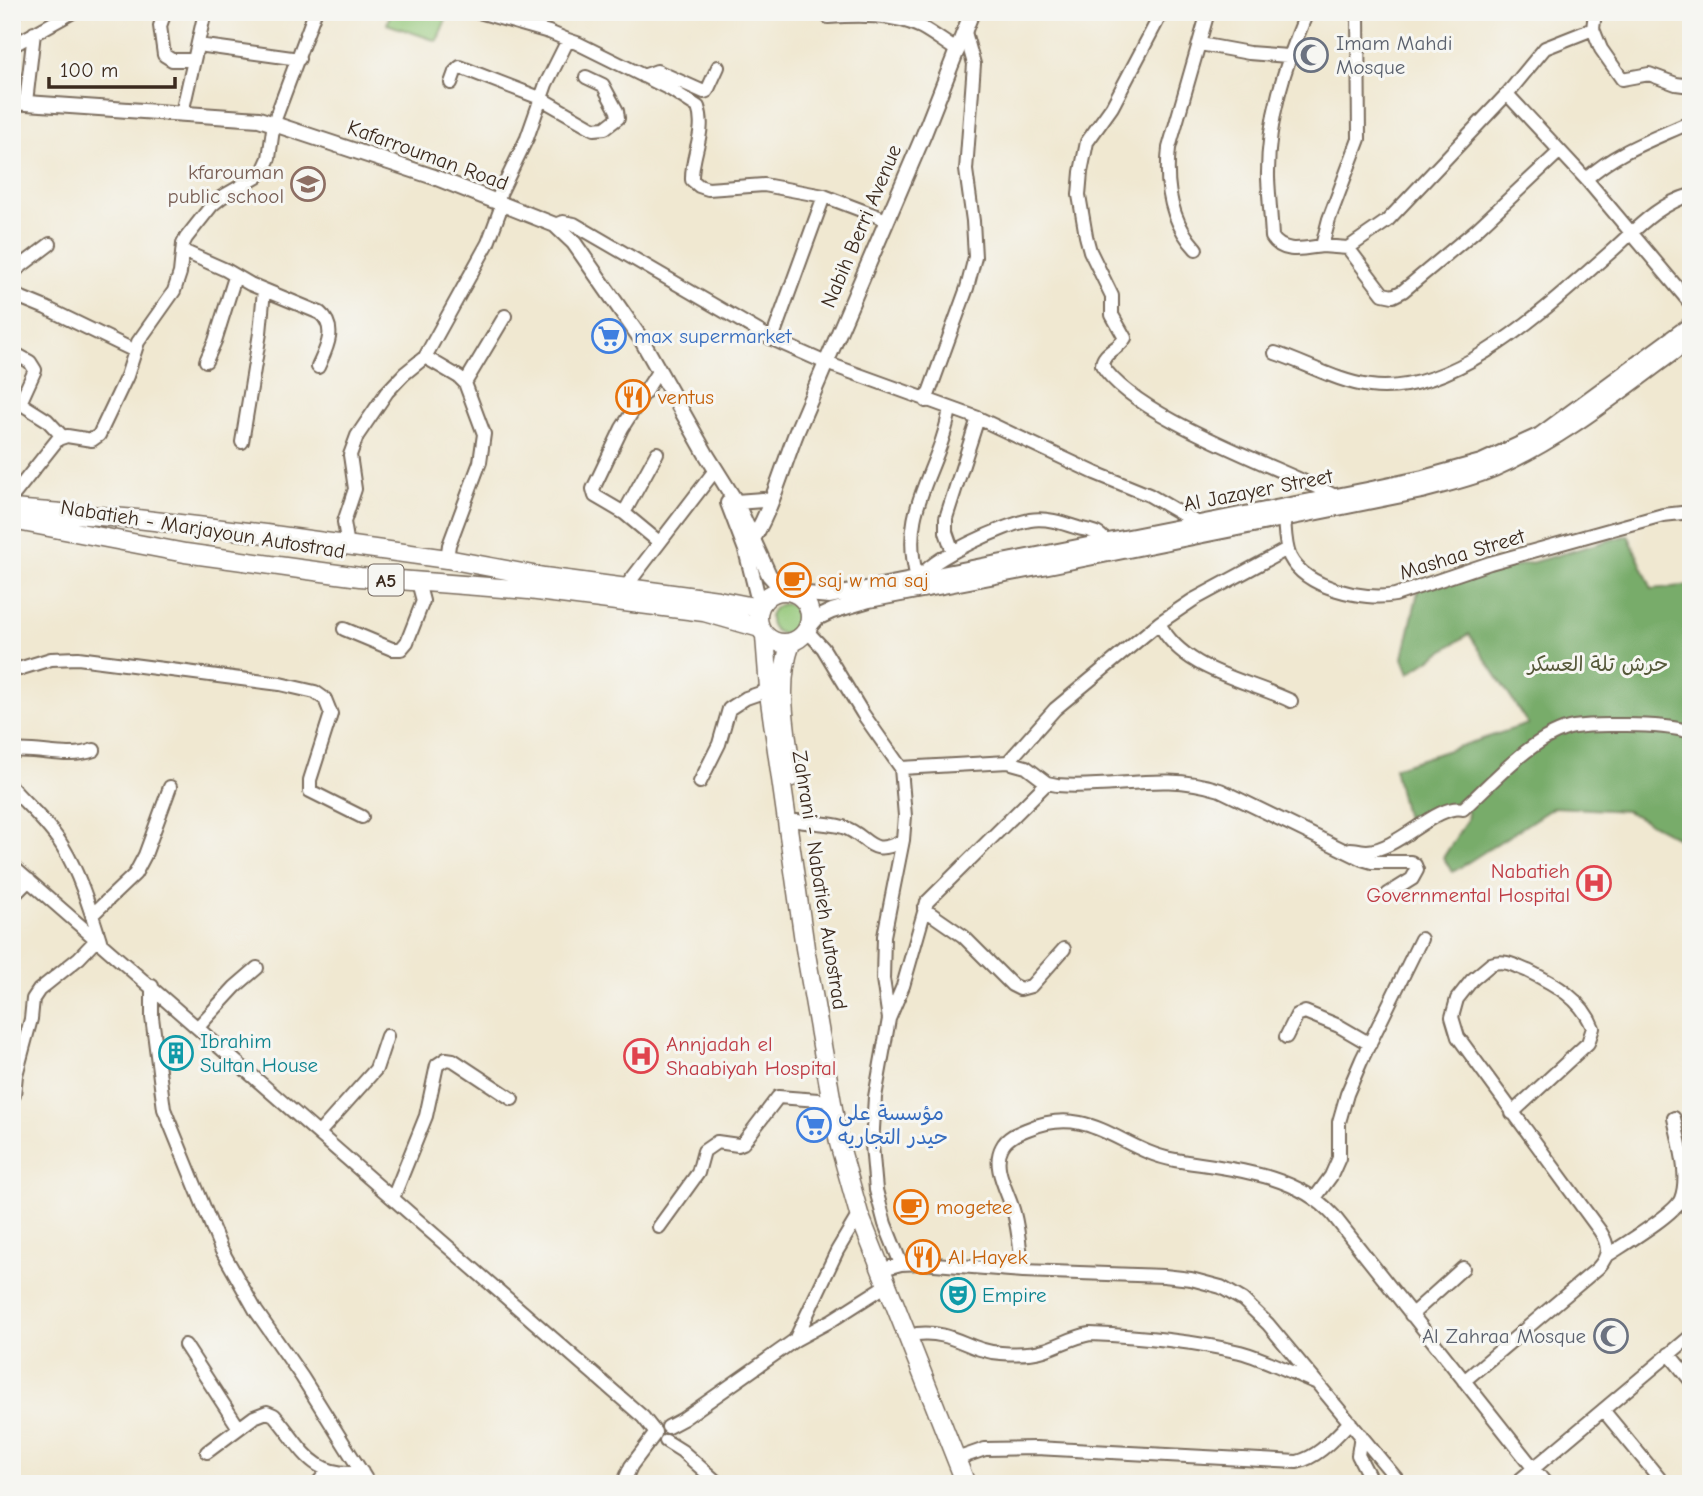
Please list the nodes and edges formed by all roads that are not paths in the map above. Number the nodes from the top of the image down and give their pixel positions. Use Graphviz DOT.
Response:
graph roads {
  1 [pos="73,12"];
  2 [pos="165,12"];
  3 [pos="205,12"];
  4 [pos="315,12"];
  5 [pos="479,12"];
  6 [pos="972,12"];
  7 [pos="1162,12"];
  8 [pos="1208,12"];
  9 [pos="1307,12"];
  10 [pos="1359,12"];
  11 [pos="1595,12"];
  12 [pos="828,17"];
  13 [pos="1593,29"];
  14 [pos="965,32"];
  15 [pos="34,33"];
  16 [pos="568,40"];
  17 [pos="1200,44"];
  18 [pos="198,45"];
  19 [pos="12,46"];
  20 [pos="958,51"];
  21 [pos="1289,56"];
  22 [pos="299,59"];
  23 [pos="194,60"];
  24 [pos="718,67"];
  25 [pos="643,76"];
  26 [pos="586,77"];
  27 [pos="451,83"];
  28 [pos="1691,86"];
  29 [pos="1507,94"];
  30 [pos="540,98"];
  31 [pos="19,102"];
  32 [pos="182,113"];
  33 [pos="274,122"];
  34 [pos="1691,122"];
  35 [pos="1560,152"];
  36 [pos="1587,179"];
  37 [pos="1691,195"];
  38 [pos="824,196"];
  39 [pos="499,203"];
  40 [pos="887,220"];
  41 [pos="555,225"];
  42 [pos="1632,233"];
  43 [pos="50,244"];
  44 [pos="1322,246"];
  45 [pos="1348,248"];
  46 [pos="1196,249"];
  47 [pos="183,251"];
  48 [pos="12,273"];
  49 [pos="235,277"];
  50 [pos="264,290"];
  51 [pos="12,294"];
  52 [pos="1691,304"];
  53 [pos="505,316"];
  54 [pos="1691,324"];
  55 [pos="772,339"];
  56 [pos="1691,340"];
  57 [pos="135,351"];
  58 [pos="12,352"];
  59 [pos="1275,352"];
  60 [pos="425,357"];
  61 [pos="206,361"];
  62 [pos="826,363"];
  63 [pos="318,367"];
  64 [pos="659,370"];
  65 [pos="465,383"];
  66 [pos="16,400"];
  67 [pos="926,401"];
  68 [pos="950,408"];
  69 [pos="978,418"];
  70 [pos="62,436"];
  71 [pos="242,442"];
  72 [pos="657,453"];
  73 [pos="787,456"];
  74 [pos="714,472"];
  75 [pos="1335,496"];
  76 [pos="763,500"];
  77 [pos="736,502"];
  78 [pos="13,511"];
  79 [pos="1691,512"];
  80 [pos="624,513"];
  81 [pos="1284,518"];
  82 [pos="1199,524"];
  83 [pos="266,534"];
  84 [pos="747,538"];
  85 [pos="306,540"];
  86 [pos="659,542"];
  87 [pos="1105,542"];
  88 [pos="348,546"];
  89 [pos="1287,548"];
  90 [pos="953,552"];
  91 [pos="447,559"];
  92 [pos="261,564"];
  93 [pos="300,569"];
  94 [pos="918,578"];
  95 [pos="418,582"];
  96 [pos="624,589"];
  97 [pos="792,592"];
  98 [pos="760,607"];
  99 [pos="1159,623"];
  100 [pos="344,629"];
  101 [pos="808,629"];
  102 [pos="763,632"];
  103 [pos="791,643"];
  104 [pos="12,671"];
  105 [pos="769,690"];
  106 [pos="1291,701"];
  107 [pos="1691,732"];
  108 [pos="94,750"];
  109 [pos="12,751"];
  110 [pos="1008,762"];
  111 [pos="901,768"];
  112 [pos="700,782"];
  113 [pos="1047,783"];
  114 [pos="170,787"];
  115 [pos="12,788"];
  116 [pos="362,817"];
  117 [pos="797,821"];
  118 [pos="904,840"];
  119 [pos="1336,846"];
  120 [pos="12,866"];
  121 [pos="29,880"];
  122 [pos="1388,894"];
  123 [pos="12,897"];
  124 [pos="924,909"];
  125 [pos="92,915"];
  126 [pos="1421,939"];
  127 [pos="99,941"];
  128 [pos="1064,949"];
  129 [pos="257,968"];
  130 [pos="152,986"];
  131 [pos="889,1019"];
  132 [pos="198,1027"];
  133 [pos="387,1036"];
  134 [pos="1286,1037"];
  135 [pos="1370,1044"];
  136 [pos="14,1095"];
  137 [pos="512,1099"];
  138 [pos="832,1101"];
  139 [pos="1512,1113"];
  140 [pos="1674,1118"];
  141 [pos="319,1132"];
  142 [pos="393,1198"];
  143 [pos="1315,1198"];
  144 [pos="1685,1206"];
  145 [pos="859,1214"];
  146 [pos="660,1227"];
  147 [pos="1608,1255"];
  148 [pos="1462,1268"];
  149 [pos="893,1272"];
  150 [pos="1023,1272"];
  151 [pos="1411,1315"];
  152 [pos="917,1334"];
  153 [pos="1691,1336"];
  154 [pos="795,1340"];
  155 [pos="185,1345"];
  156 [pos="1669,1354"];
  157 [pos="1464,1381"];
  158 [pos="1691,1381"];
  159 [pos="1315,1382"];
  160 [pos="1603,1410"];
  161 [pos="1350,1422"];
  162 [pos="239,1428"];
  163 [pos="663,1434"];
  164 [pos="1361,1435"];
  165 [pos="207,1452"];
  166 [pos="965,1456"];
  167 [pos="1532,1469"];
  168 [pos="328,1471"];
  169 [pos="362,1472"];
  170 [pos="317,1484"];
  171 [pos="369,1484"];
  172 [pos="623,1484"];
  173 [pos="719,1484"];
  174 [pos="966,1484"];
  175 [pos="976,1484"];
  176 [pos="1373,1484"];
  177 [pos="1401,1484"];
  178 [pos="1515,1484"];
  179 [pos="1546,1484"];
  180 [pos="1664,1484"];
  1 -- 15 [label="street"];
  2 -- 23 [label="street"];
  3 -- 18 [label="street"];
  4 -- 22 [label="street"];
  5 -- 16 [label="street"];
  6 -- 14 [label="main road, Nabih Berri Avenue"];
  7 -- 75 [label="street"];
  8 -- 17 [label="street"];
  9 -- 21 [label="street"];
  10 -- 44 [label="street"];
  11 -- 13 [label="street"];
  12 -- 20 [label="street"];
  13 -- 28 [label="street"];
  13 -- 29 [label="street"];
  14 -- 20 [label="main road, Nabih Berri Avenue"];
  14 -- 67 [label="street"];
  15 -- 19 [label="street"];
  15 -- 31 [label="street"];
  16 -- 25 [label="street"];
  16 -- 30 [label="street"];
  17 -- 21 [label="street"];
  17 -- 46 [label="street"];
  18 -- 22 [label="street"];
  18 -- 23 [label="street"];
  20 -- 40 [label="main road, Nabih Berri Avenue"];
  21 -- 44 [label="street"];
  22 -- 33 [label="street"];
  23 -- 32 [label="street"];
  24 -- 25 [label="street"];
  25 -- 38 [label="street"];
  26 -- 30 [label="street"];
  27 -- 30 [label="street"];
  29 -- 35 [label="street"];
  29 -- 45 [label="street"];
  30 -- 39 [label="street"];
  31 -- 32 [label="main road, Kafarrouman Road"];
  32 -- 33 [label="main road, Kafarrouman Road"];
  33 -- 39 [label="main road, Kafarrouman Road"];
  33 -- 47 [label="street"];
  34 -- 36 [label="street"];
  35 -- 36 [label="street"];
  35 -- 45 [label="street"];
  36 -- 42 [label="street"];
  37 -- 42 [label="street"];
  38 -- 40 [label="street"];
  38 -- 55 [label="street"];
  39 -- 41 [label="main road, Kafarrouman Road"];
  39 -- 60 [label="street"];
  40 -- 62 [label="main road, Nabih Berri Avenue"];
  41 -- 55 [label="street"];
  41 -- 64 [label="main road, Kafarrouman Road"];
  42 -- 52 [label="street"];
  42 -- 59 [label="street"];
  43 -- 48 [label="street"];
  44 -- 45 [label="street"];
  47 -- 49 [label="street"];
  47 -- 57 [label="street"];
  49 -- 50 [label="street"];
  49 -- 61 [label="street"];
  50 -- 63 [label="street"];
  50 -- 71 [label="street"];
  51 -- 57 [label="street"];
  53 -- 65 [label="street"];
  54 -- 75 [label="main road, Al Jazayer Street"];
  55 -- 62 [label="street"];
  56 -- 81 [label="main road, Al Jazayer Street"];
  57 -- 70 [label="street"];
  58 -- 66 [label="street"];
  60 -- 65 [label="street"];
  60 -- 88 [label="street"];
  62 -- 67 [label="street"];
  62 -- 73 [label="main road, Nabih Berri Avenue"];
  64 -- 74 [label="main road, Kafarrouman Road"];
  64 -- 80 [label="street"];
  65 -- 91 [label="street"];
  66 -- 70 [label="street"];
  67 -- 68 [label="street"];
  68 -- 69 [label="street"];
  68 -- 94 [label="street"];
  69 -- 82 [label="street"];
  69 -- 90 [label="street"];
  70 -- 78 [label="street"];
  72 -- 80 [label="street"];
  73 -- 76 [label="main road"];
  73 -- 84 [label="main road"];
  74 -- 77 [label="main road"];
  74 -- 84 [label="main road"];
  74 -- 86 [label="street"];
  75 -- 82 [label="main road, Al Jazayer Street"];
  76 -- 77 [label="main road"];
  76 -- 84 [label="main road"];
  77 -- 84 [label="main road"];
  78 -- 83 [label="highway, Nabatieh - Marjayoun Autostrad / A5"];
  78 -- 92 [label="highway, Nabatieh - Marjayoun Autostrad / A5"];
  79 -- 89 [label="street, Mashaa Street"];
  80 -- 86 [label="street"];
  81 -- 89 [label="street"];
  81 -- 101 [label="main road, Al Jazayer Street"];
  82 -- 87 [label="main road, Al Jazayer Street"];
  83 -- 85 [label="highway, Nabatieh - Marjayoun Autostrad / A5"];
  83 -- 92 [label="highway"];
  84 -- 97 [label="main road"];
  84 -- 98 [label="main road"];
  85 -- 88 [label="highway, Nabatieh - Marjayoun Autostrad / A5"];
  85 -- 93 [label="highway"];
  86 -- 96 [label="street"];
  87 -- 90 [label="street"];
  87 -- 94 [label="main road, Al Jazayer Street"];
  88 -- 91 [label="highway, Nabatieh - Marjayoun Autostrad / A5"];
  89 -- 99 [label="street"];
  90 -- 94 [label="street"];
  91 -- 96 [label="highway, Nabatieh - Marjayoun Autostrad / A5"];
  92 -- 93 [label="highway, Nabatieh - Marjayoun Autostrad / A5"];
  93 -- 95 [label="highway, Nabatieh - Marjayoun Autostrad / A5"];
  94 -- 97 [label="main road, Al Jazayer Street"];
  95 -- 100 [label="street"];
  95 -- 102 [label="highway, Nabatieh - Marjayoun Autostrad / A5"];
  96 -- 98 [label="highway, Nabatieh - Marjayoun Autostrad / A5"];
  97 -- 98 [label="highway"];
  97 -- 101 [label="highway"];
  98 -- 102 [label="highway"];
  99 -- 106 [label="street"];
  99 -- 110 [label="street"];
  101 -- 103 [label="highway"];
  101 -- 111 [label="street"];
  102 -- 103 [label="highway, A5"];
  102 -- 105 [label="highway, Zahrani - Nabatieh Autostrad"];
  103 -- 117 [label="highway, Zahrani - Nabatieh Autostrad"];
  104 -- 116 [label="street"];
  105 -- 112 [label="street"];
  105 -- 138 [label="highway, Zahrani - Nabatieh Autostrad"];
  107 -- 119 [label="street"];
  108 -- 109 [label="street"];
  110 -- 111 [label="street"];
  110 -- 113 [label="street"];
  111 -- 118 [label="street"];
  113 -- 119 [label="street"];
  113 -- 124 [label="street"];
  114 -- 125 [label="street"];
  115 -- 125 [label="street"];
  117 -- 118 [label="street"];
  117 -- 149 [label="highway, Zahrani - Nabatieh Autostrad"];
  118 -- 131 [label="street"];
  119 -- 122 [label="street"];
  120 -- 121 [label="street"];
  121 -- 123 [label="street"];
  121 -- 127 [label="street"];
  124 -- 128 [label="street"];
  124 -- 131 [label="street"];
  125 -- 127 [label="street"];
  126 -- 135 [label="street"];
  127 -- 130 [label="street"];
  127 -- 136 [label="street"];
  129 -- 132 [label="street"];
  130 -- 132 [label="street"];
  130 -- 169 [label="street"];
  131 -- 149 [label="street"];
  132 -- 141 [label="street"];
  133 -- 141 [label="street"];
  134 -- 135 [label="street"];
  135 -- 143 [label="street"];
  137 -- 142 [label="street"];
  138 -- 145 [label="highway, Zahrani - Nabatieh Autostrad"];
  138 -- 146 [label="street"];
  139 -- 139 [label="street"];
  139 -- 147 [label="street"];
  140 -- 144 [label="street"];
  141 -- 142 [label="street"];
  142 -- 163 [label="street"];
  143 -- 150 [label="street"];
  143 -- 151 [label="street"];
  144 -- 147 [label="street"];
  145 -- 149 [label="highway, Zahrani - Nabatieh Autostrad"];
  145 -- 154 [label="street"];
  147 -- 157 [label="street"];
  148 -- 151 [label="street"];
  149 -- 150 [label="street"];
  149 -- 152 [label="highway, Zahrani - Nabatieh Autostrad"];
  149 -- 154 [label="street"];
  149 -- 174 [label="highway, Zahrani - Nabatieh Autostrad"];
  150 -- 159 [label="street"];
  151 -- 157 [label="street"];
  152 -- 159 [label="street"];
  152 -- 166 [label="highway, Zahrani - Nabatieh Autostrad"];
  153 -- 156 [label="street"];
  154 -- 163 [label="street"];
  155 -- 162 [label="street"];
  156 -- 158 [label="street"];
  156 -- 160 [label="street"];
  157 -- 167 [label="street"];
  159 -- 161 [label="street"];
  160 -- 167 [label="street"];
  160 -- 180 [label="street"];
  161 -- 164 [label="street"];
  161 -- 166 [label="street"];
  162 -- 165 [label="street"];
  162 -- 168 [label="street"];
  163 -- 172 [label="street"];
  163 -- 173 [label="street"];
  164 -- 176 [label="street"];
  164 -- 177 [label="street"];
  166 -- 175 [label="highway, Zahrani - Nabatieh Autostrad"];
  167 -- 178 [label="street"];
  167 -- 179 [label="street"];
  168 -- 169 [label="street"];
  168 -- 170 [label="street"];
  169 -- 171 [label="street"];
}
